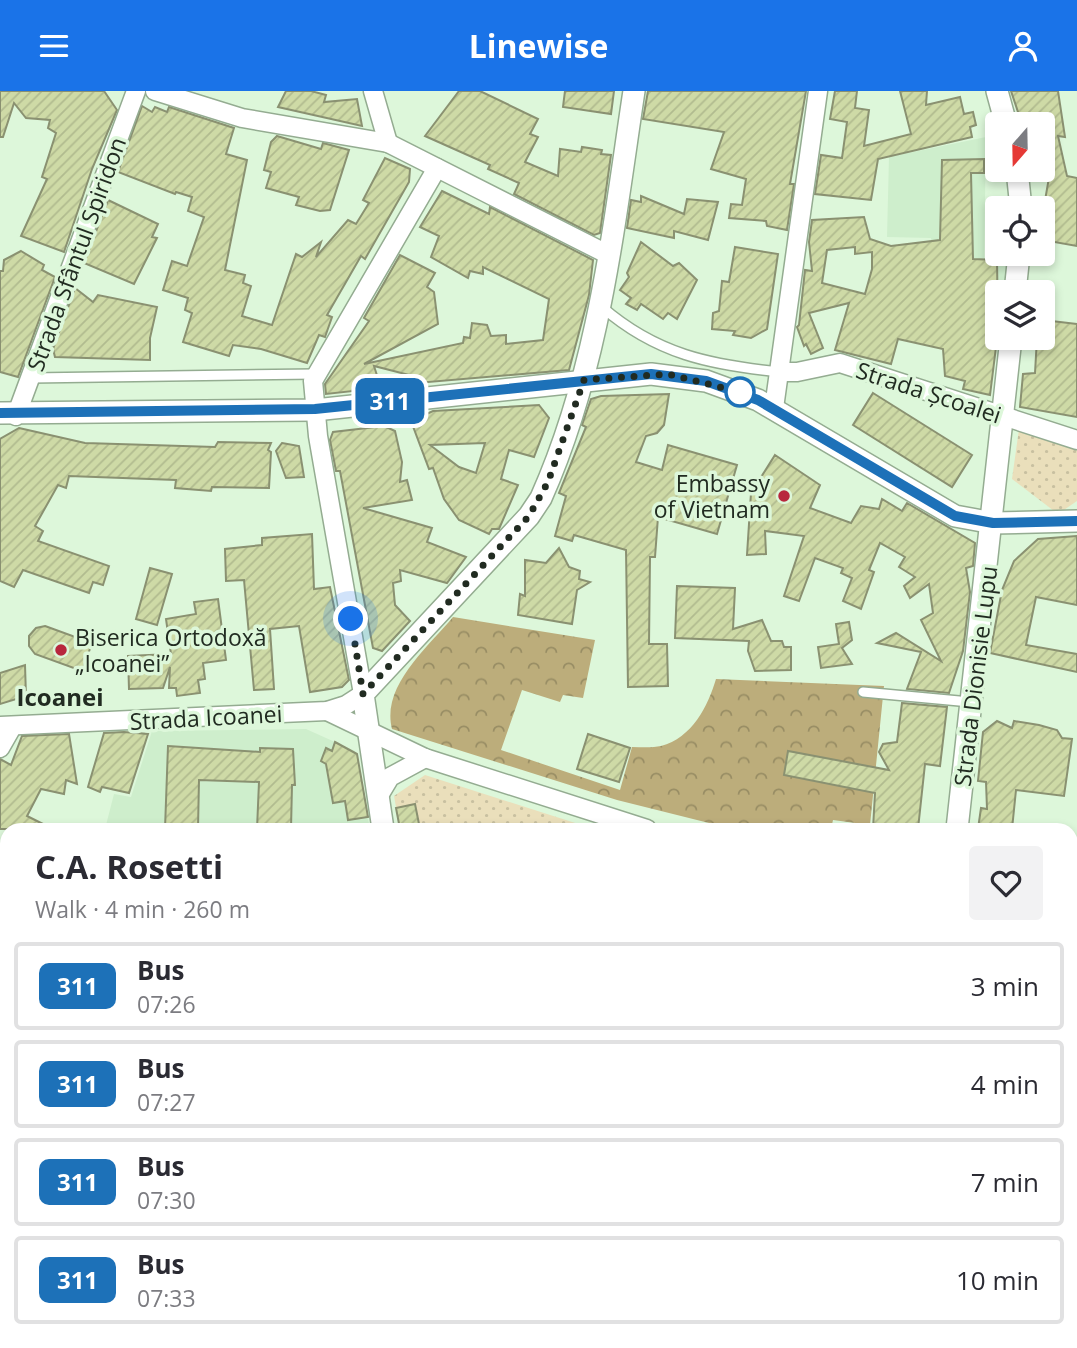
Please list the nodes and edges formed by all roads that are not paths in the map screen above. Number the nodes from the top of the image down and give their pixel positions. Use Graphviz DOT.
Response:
graph roads {
  1 [pos="136,91"];
  2 [pos="155,91"];
  3 [pos="373,91"];
  4 [pos="634,91"];
  5 [pos="818,91"];
  6 [pos="997,91"];
  7 [pos="1003,112"];
  8 [pos="388,143"];
  9 [pos="438,168"];
  10 [pos="609,255"];
  11 [pos="602,307"];
  12 [pos="1010,350"];
  13 [pos="780,372"];
  14 [pos="315,374"];
  15 [pos="31,378"];
  16 [pos="584,380"];
  17 [pos="774,408"];
  18 [pos="315,409"];
  19 [pos="8,415"];
  20 [pos="1004,417"];
  21 [pos="1077,440"];
  22 [pos="1077,521"];
  23 [pos="993,523"];
  24 [pos="863,692"];
  25 [pos="363,694"];
  26 [pos="972,702"];
  27 [pos="327,711"];
  28 [pos="6,726"];
  29 [pos="370,734"];
  30 [pos="0,748"];
  31 [pos="425,758"];
  32 [pos="378,797"];
  33 [pos="382,823"];
  34 [pos="628,823"];
  35 [pos="958,823"];
  1 -- 15 [label="street, Strada Sfântul Spiridon"];
  2 -- 8 [label="street"];
  3 -- 8 [label="street"];
  4 -- 10 [label="street"];
  5 -- 13 [label="street"];
  6 -- 7 [label="street"];
  8 -- 9 [label="street"];
  9 -- 10 [label="street"];
  9 -- 14 [label="street"];
  10 -- 11 [label="street"];
  11 -- 13 [label="lane"];
  11 -- 16 [label="street"];
  12 -- 20 [label="street, Strada Dionisie Lupu"];
  13 -- 17 [label="street"];
  13 -- 20 [label="street, Strada Școalei"];
  14 -- 15 [label="lane"];
  14 -- 18 [label="street"];
  15 -- 19 [label="street, Strada Sfântul Spiridon"];
  16 -- 17 [label="street"];
  16 -- 18 [label="street"];
  16 -- 25 [label="street"];
  17 -- 23 [label="street"];
  18 -- 19 [label="street"];
  18 -- 25 [label="street"];
  20 -- 21 [label="street, Strada Școalei"];
  20 -- 23 [label="street, Strada Dionisie Lupu"];
  22 -- 23 [label="street"];
  23 -- 26 [label="street, Strada Dionisie Lupu"];
  24 -- 26 [label="lane"];
  25 -- 27 [label="street, Strada Icoanei"];
  25 -- 29 [label="street"];
  26 -- 35 [label="street, Strada Dionisie Lupu"];
  27 -- 28 [label="street, Strada Icoanei"];
  27 -- 29 [label="street"];
  28 -- 30 [label="street"];
  29 -- 31 [label="street"];
  29 -- 32 [label="street"];
  31 -- 32 [label="street"];
  31 -- 34 [label="street"];
  32 -- 33 [label="street"];
}
